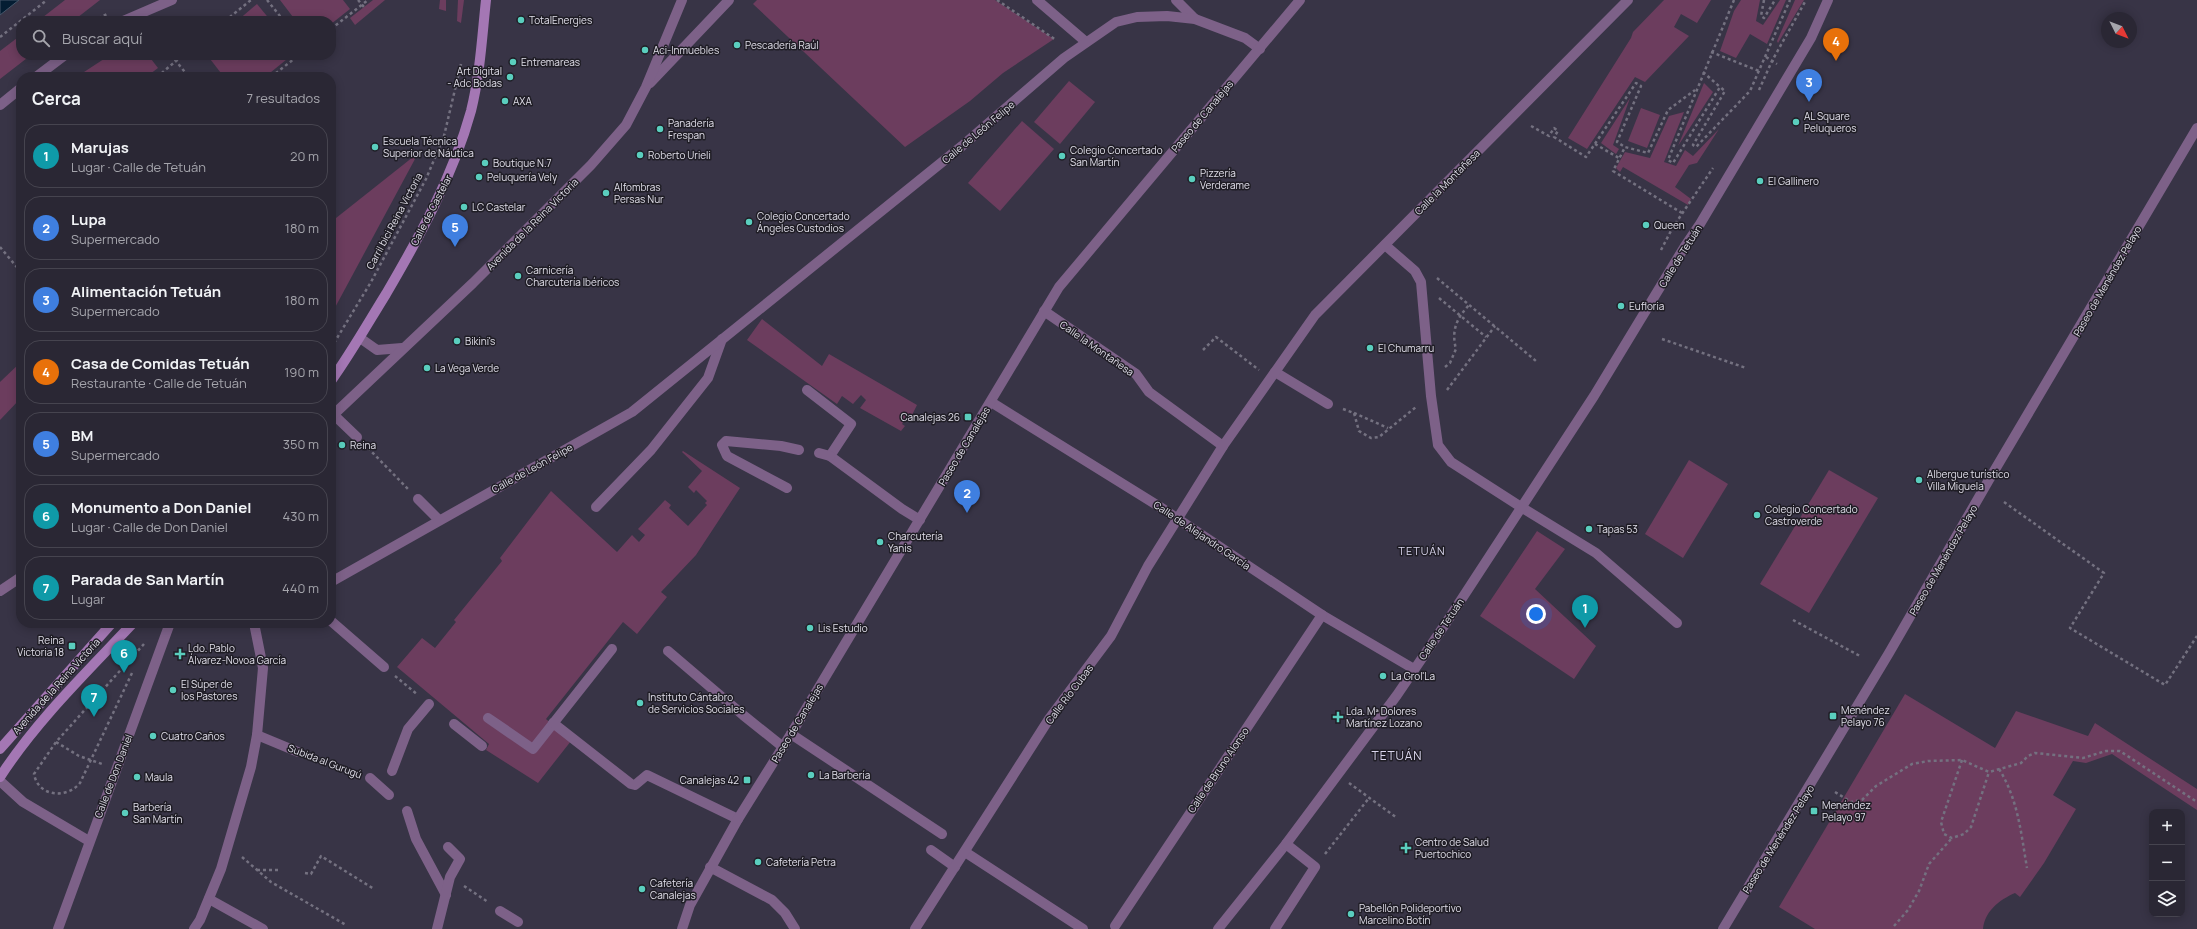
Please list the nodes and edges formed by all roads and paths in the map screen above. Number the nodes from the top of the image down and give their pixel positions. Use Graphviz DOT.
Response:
graph roads {
  1 [pos="47,0"];
  2 [pos="172,0"];
  3 [pos="251,0"];
  4 [pos="268,0"];
  5 [pos="358,0"];
  6 [pos="368,0"];
  7 [pos="486,0"];
  8 [pos="682,0"];
  9 [pos="730,0"];
  10 [pos="997,0"];
  11 [pos="1037,0"];
  12 [pos="1176,0"];
  13 [pos="1300,0"];
  14 [pos="1628,0"];
  15 [pos="1734,0"];
  16 [pos="1764,0"];
  17 [pos="1775,0"];
  18 [pos="1790,0"];
  19 [pos="1828,0"];
  20 [pos="363,6"];
  21 [pos="27,16"];
  22 [pos="135,16"];
  23 [pos="231,16"];
  24 [pos="280,16"];
  25 [pos="1195,19"];
  26 [pos="16,24"];
  27 [pos="336,25"];
  28 [pos="0,37"];
  29 [pos="1086,42"];
  30 [pos="1260,49"];
  31 [pos="1073,52"];
  32 [pos="1711,52"];
  33 [pos="58,60"];
  34 [pos="293,60"];
  35 [pos="176,61"];
  36 [pos="462,61"];
  37 [pos="43,72"];
  38 [pos="163,72"];
  39 [pos="185,72"];
  40 [pos="277,72"];
  41 [pos="1703,72"];
  42 [pos="1759,72"];
  43 [pos="1720,87"];
  44 [pos="646,88"];
  45 [pos="1695,90"];
  46 [pos="16,92"];
  47 [pos="0,105"];
  48 [pos="1531,126"];
  49 [pos="2197,128"];
  50 [pos="1595,144"];
  51 [pos="1626,147"];
  52 [pos="1619,158"];
  53 [pos="1700,224"];
  54 [pos="1385,245"];
  55 [pos="0,247"];
  56 [pos="16,266"];
  57 [pos="1439,279"];
  58 [pos="1438,297"];
  59 [pos="1469,305"];
  60 [pos="1044,311"];
  61 [pos="1460,315"];
  62 [pos="1495,326"];
  63 [pos="1486,337"];
  64 [pos="360,338"];
  65 [pos="722,339"];
  66 [pos="1662,339"];
  67 [pos="336,340"];
  68 [pos="402,348"];
  69 [pos="1203,350"];
  70 [pos="1536,361"];
  71 [pos="1251,364"];
  72 [pos="1746,368"];
  73 [pos="1275,372"];
  74 [pos="1430,372"];
  75 [pos="336,373"];
  76 [pos="807,390"];
  77 [pos="991,402"];
  78 [pos="1328,404"];
  79 [pos="1433,408"];
  80 [pos="1410,411"];
  81 [pos="336,413"];
  82 [pos="1354,413"];
  83 [pos="336,419"];
  84 [pos="1388,428"];
  85 [pos="357,437"];
  86 [pos="1223,446"];
  87 [pos="799,450"];
  88 [pos="819,453"];
  89 [pos="830,456"];
  90 [pos="787,488"];
  91 [pos="418,499"];
  92 [pos="2004,502"];
  93 [pos="596,507"];
  94 [pos="1521,507"];
  95 [pos="1178,519"];
  96 [pos="439,520"];
  97 [pos="920,520"];
  98 [pos="336,579"];
  99 [pos="16,580"];
  100 [pos="0,591"];
  101 [pos="1322,615"];
  102 [pos="1793,620"];
  103 [pos="1677,623"];
  104 [pos="336,625"];
  105 [pos="108,628"];
  106 [pos="128,628"];
  107 [pos="168,628"];
  108 [pos="254,628"];
  109 [pos="2197,636"];
  110 [pos="612,648"];
  111 [pos="668,651"];
  112 [pos="142,653"];
  113 [pos="1860,656"];
  114 [pos="135,667"];
  115 [pos="384,667"];
  116 [pos="1414,669"];
  117 [pos="429,704"];
  118 [pos="488,718"];
  119 [pos="553,723"];
  120 [pos="454,724"];
  121 [pos="791,734"];
  122 [pos="257,735"];
  123 [pos="56,742"];
  124 [pos="482,746"];
  125 [pos="783,747"];
  126 [pos="0,749"];
  127 [pos="298,752"];
  128 [pos="1962,760"];
  129 [pos="92,761"];
  130 [pos="102,765"];
  131 [pos="1999,769"];
  132 [pos="392,771"];
  133 [pos="1989,772"];
  134 [pos="0,777"];
  135 [pos="370,778"];
  136 [pos="0,781"];
  137 [pos="1348,783"];
  138 [pos="1835,792"];
  139 [pos="389,795"];
  140 [pos="1369,798"];
  141 [pos="2197,802"];
  142 [pos="407,812"];
  143 [pos="1397,818"];
  144 [pos="738,819"];
  145 [pos="942,834"];
  146 [pos="1952,838"];
  147 [pos="89,841"];
  148 [pos="1286,844"];
  149 [pos="228,845"];
  150 [pos="448,847"];
  151 [pos="931,850"];
  152 [pos="965,852"];
  153 [pos="710,867"];
  154 [pos="955,867"];
  155 [pos="1314,867"];
  156 [pos="2027,868"];
  157 [pos="257,870"];
  158 [pos="279,870"];
  159 [pos="305,873"];
  160 [pos="450,877"];
  161 [pos="374,889"];
  162 [pos="446,895"];
  163 [pos="209,899"];
  164 [pos="500,911"];
  165 [pos="518,922"];
  166 [pos="346,925"];
  167 [pos="1894,926"];
  168 [pos="1116,928"];
  169 [pos="58,929"];
  170 [pos="194,929"];
  171 [pos="264,929"];
  172 [pos="437,929"];
  173 [pos="682,929"];
  174 [pos="795,929"];
  175 [pos="914,929"];
  176 [pos="1083,929"];
  177 [pos="1218,929"];
  178 [pos="1275,929"];
  179 [pos="1723,929"];
  1 -- 21 [label="path"];
  2 -- 22 [label="street"];
  3 -- 23 [label="path"];
  4 -- 24 [label="path"];
  5 -- 20 [label="path"];
  6 -- 20 [label="path"];
  7 -- 64 [label="main road, Calle de Castelar"];
  8 -- 44 [label="street, Avenida de la Reina Victoria"];
  9 -- 44 [label="street, Avenida de la Reina Victoria"];
  10 -- 31 [label="path"];
  11 -- 29 [label="street"];
  12 -- 25 [label="street"];
  13 -- 30 [label="street, Paseo de Canalejas"];
  14 -- 54 [label="street, Calle la Montañesa"];
  15 -- 32 [label="path"];
  16 -- 17 [label="path"];
  18 -- 42 [label="path"];
  19 -- 53 [label="street, Calle de Tetuán"];
  20 -- 27 [label="path"];
  25 -- 29 [label="street, Calle de León Felipe"];
  25 -- 30 [label="street, Calle de León Felipe"];
  26 -- 28 [label="path"];
  29 -- 31 [label="street, Calle de León Felipe"];
  30 -- 60 [label="street, Paseo de Canalejas"];
  31 -- 65 [label="street, Calle de León Felipe"];
  32 -- 41 [label="path"];
  32 -- 42 [label="path"];
  33 -- 37 [label="street"];
  34 -- 40 [label="path"];
  35 -- 38 [label="path"];
  35 -- 39 [label="path"];
  36 -- 67 [label="path, Carril bici Reina Victoria"];
  41 -- 43 [label="path"];
  41 -- 45 [label="path"];
  42 -- 43 [label="path"];
  43 -- 45 [label="path"];
  44 -- 68 [label="street, Avenida de la Reina Victoria"];
  45 -- 51 [label="path"];
  46 -- 47 [label="street"];
  48 -- 50 [label="path"];
  49 -- 179 [label="street, Paseo de Menéndez Pelayo"];
  50 -- 51 [label="path"];
  50 -- 52 [label="path"];
  51 -- 52 [label="path"];
  52 -- 53 [label="path"];
  53 -- 94 [label="street, Calle de Tetuán"];
  54 -- 73 [label="street, Calle la Montañesa"];
  54 -- 74 [label="street"];
  55 -- 56 [label="path"];
  57 -- 59 [label="path"];
  58 -- 61 [label="path"];
  59 -- 61 [label="path"];
  59 -- 62 [label="path"];
  60 -- 77 [label="street, Paseo de Canalejas"];
  60 -- 86 [label="street, Calle la Montañesa"];
  61 -- 63 [label="path"];
  61 -- 74 [label="path"];
  62 -- 63 [label="path"];
  62 -- 70 [label="path"];
  63 -- 79 [label="path"];
  64 -- 68 [label="street"];
  64 -- 75 [label="main road"];
  65 -- 93 [label="street"];
  65 -- 96 [label="street, Calle de León Felipe"];
  66 -- 72 [label="path"];
  68 -- 81 [label="street, Avenida de la Reina Victoria"];
  69 -- 71 [label="path"];
  73 -- 78 [label="street"];
  73 -- 86 [label="street, Calle la Montañesa"];
  74 -- 79 [label="street"];
  76 -- 89 [label="street"];
  77 -- 95 [label="street, Calle de Alejandro García"];
  77 -- 97 [label="street, Paseo de Canalejas"];
  78 -- 82 [label="path"];
  79 -- 94 [label="street"];
  80 -- 84 [label="path"];
  82 -- 84 [label="path"];
  82 -- 84 [label="path"];
  83 -- 85 [label="street"];
  85 -- 91 [label="path"];
  86 -- 95 [label="street, Calle la Montañesa"];
  87 -- 90 [label="street"];
  88 -- 89 [label="street"];
  89 -- 97 [label="street"];
  91 -- 96 [label="street"];
  92 -- 109 [label="path"];
  94 -- 103 [label="street"];
  94 -- 116 [label="street, Calle de Tetuán"];
  95 -- 101 [label="street, Calle de Alejandro García"];
  95 -- 152 [label="street, Calle Río Cubas"];
  96 -- 98 [label="street, Calle de León Felipe"];
  97 -- 121 [label="street, Paseo de Canalejas"];
  99 -- 100 [label="street"];
  101 -- 116 [label="street, Calle de Alejandro García"];
  101 -- 168 [label="street, Calle de Bruno Alonso"];
  102 -- 113 [label="path"];
  104 -- 115 [label="street"];
  105 -- 126 [label="main road, Avenida de la Reina Victoria"];
  106 -- 134 [label="main road, Avenida de la Reina Victoria"];
  107 -- 147 [label="street, Calle de Don Daniel"];
  108 -- 122 [label="street"];
  110 -- 119 [label="street"];
  111 -- 125 [label="street"];
  112 -- 123 [label="path"];
  114 -- 129 [label="path"];
  116 -- 148 [label="street, Calle de Tetuán"];
  117 -- 132 [label="street"];
  118 -- 119 [label="street"];
  119 -- 144 [label="street"];
  120 -- 124 [label="street"];
  121 -- 125 [label="street, Paseo de Canalejas"];
  121 -- 145 [label="street"];
  122 -- 127 [label="street, Subida al Gurugú"];
  122 -- 149 [label="street"];
  123 -- 129 [label="path"];
  123 -- 129 [label="path"];
  125 -- 144 [label="street, Paseo de Canalejas"];
  127 -- 135 [label="path, Subida al Gurugú"];
  128 -- 133 [label="path"];
  128 -- 138 [label="path"];
  128 -- 146 [label="path"];
  129 -- 130 [label="path"];
  131 -- 133 [label="path"];
  131 -- 141 [label="path"];
  131 -- 156 [label="path"];
  133 -- 146 [label="path"];
  135 -- 139 [label="street, Subida al Gurugú"];
  136 -- 147 [label="street"];
  137 -- 140 [label="path"];
  140 -- 143 [label="path"];
  140 -- 155 [label="path"];
  142 -- 162 [label="street"];
  144 -- 153 [label="street, Paseo de Canalejas"];
  146 -- 167 [label="path"];
  147 -- 169 [label="street, Calle de Don Daniel"];
  148 -- 155 [label="street"];
  148 -- 177 [label="street, Calle de Tetuán"];
  149 -- 157 [label="path"];
  149 -- 163 [label="street"];
  150 -- 160 [label="street"];
  151 -- 154 [label="street"];
  152 -- 154 [label="street, Calle Río Cubas"];
  152 -- 176 [label="street"];
  153 -- 173 [label="street, Paseo de Canalejas"];
  153 -- 174 [label="street"];
  154 -- 175 [label="street, Calle Río Cubas"];
  155 -- 178 [label="street"];
  157 -- 158 [label="path"];
  157 -- 166 [label="path"];
  159 -- 161 [label="path"];
  160 -- 162 [label="street"];
  160 -- 164 [label="path"];
  162 -- 172 [label="street"];
  163 -- 170 [label="street"];
  163 -- 171 [label="street"];
  164 -- 165 [label="street"];
}
